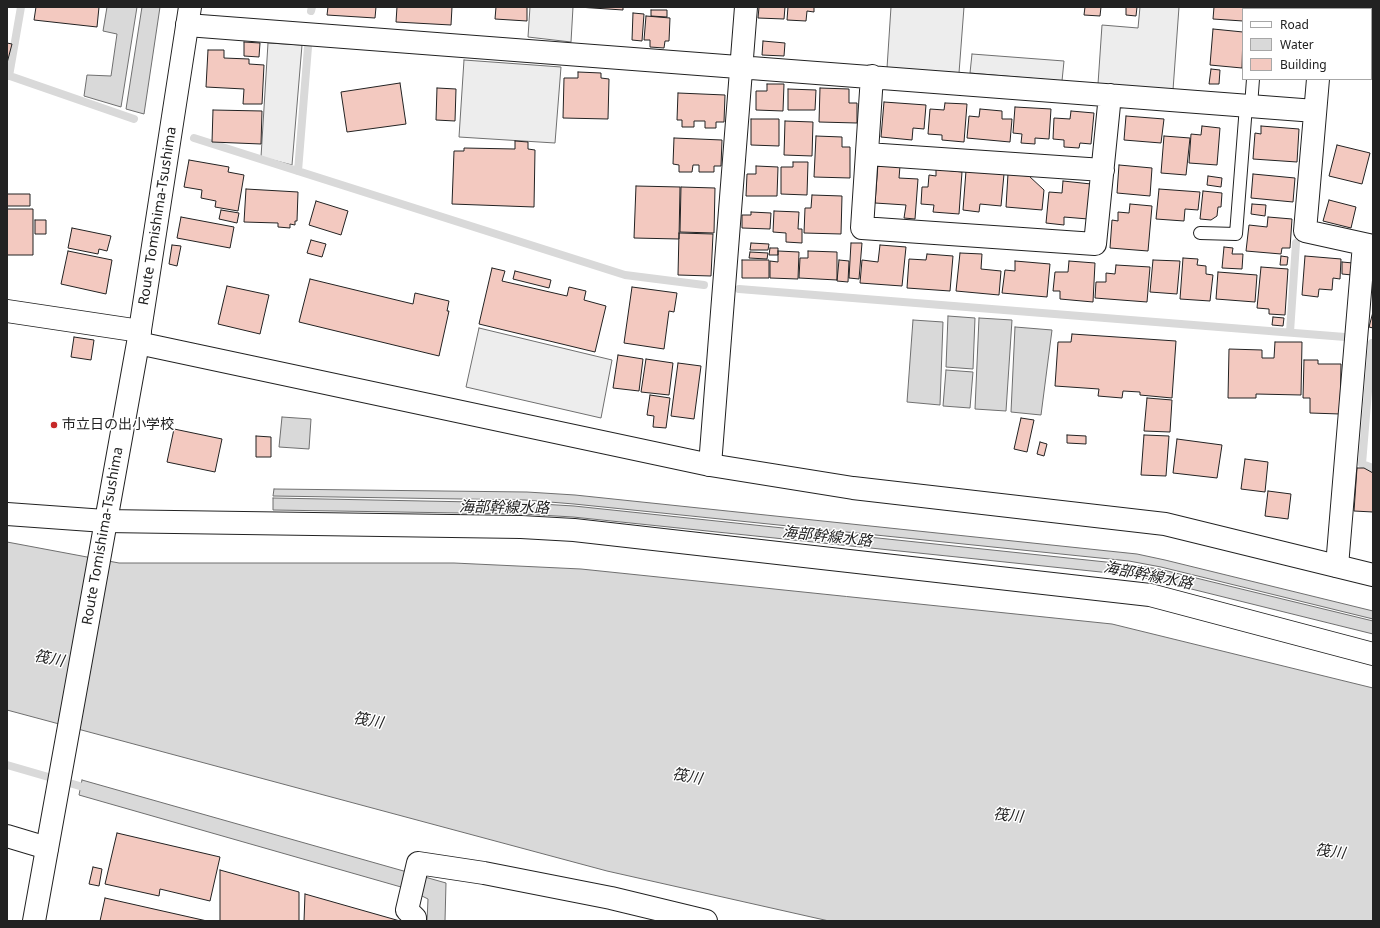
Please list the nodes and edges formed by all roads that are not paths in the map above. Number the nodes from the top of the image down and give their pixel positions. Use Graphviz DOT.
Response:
graph roads {
  1 [pos="746,7"];
  2 [pos="188,16"];
  3 [pos="742,66"];
  4 [pos="872,76"];
  5 [pos="1254,80"];
  6 [pos="1318,80"];
  7 [pos="1110,95"];
  8 [pos="1249,106"];
  9 [pos="1315,111"];
  10 [pos="867,154"];
  11 [pos="1102,170"];
  12 [pos="1200,233"];
  13 [pos="1369,245"];
  14 [pos="7,311"];
  15 [pos="139,337"];
  16 [pos="710,465"];
  17 [pos="7,514"];
  18 [pos="105,521"];
  19 [pos="1337,566"];
  20 [pos="1373,575"];
  21 [pos="1373,654"];
  22 [pos="7,836"];
  23 [pos="47,848"];
  24 [pos="34,921"];
  25 [pos="415,921"];
  26 [pos="706,921"];
  1 -- 3 [label="street"];
  2 -- 3 [label="street"];
  2 -- 15 [label="street, Route Tomishima-Tsushima"];
  3 -- 4 [label="street"];
  3 -- 16 [label="street"];
  4 -- 7 [label="street"];
  4 -- 10 [label="street"];
  5 -- 8 [label="lane"];
  6 -- 9 [label="street"];
  7 -- 8 [label="street"];
  7 -- 11 [label="street"];
  8 -- 9 [label="street"];
  8 -- 12 [label="lane"];
  9 -- 13 [label="street"];
  10 -- 11 [label="street"];
  10 -- 11 [label="street"];
  13 -- 19 [label="street"];
  14 -- 15 [label="street"];
  15 -- 16 [label="street"];
  15 -- 18 [label="street, Route Tomishima-Tsushima"];
  16 -- 19 [label="street"];
  17 -- 18 [label="street"];
  18 -- 21 [label="street"];
  18 -- 23 [label="street, Route Tomishima-Tsushima"];
  19 -- 20 [label="street"];
  22 -- 23 [label="street"];
  23 -- 24 [label="street, Route Tomishima-Tsushima"];
  25 -- 26 [label="street"];
}
